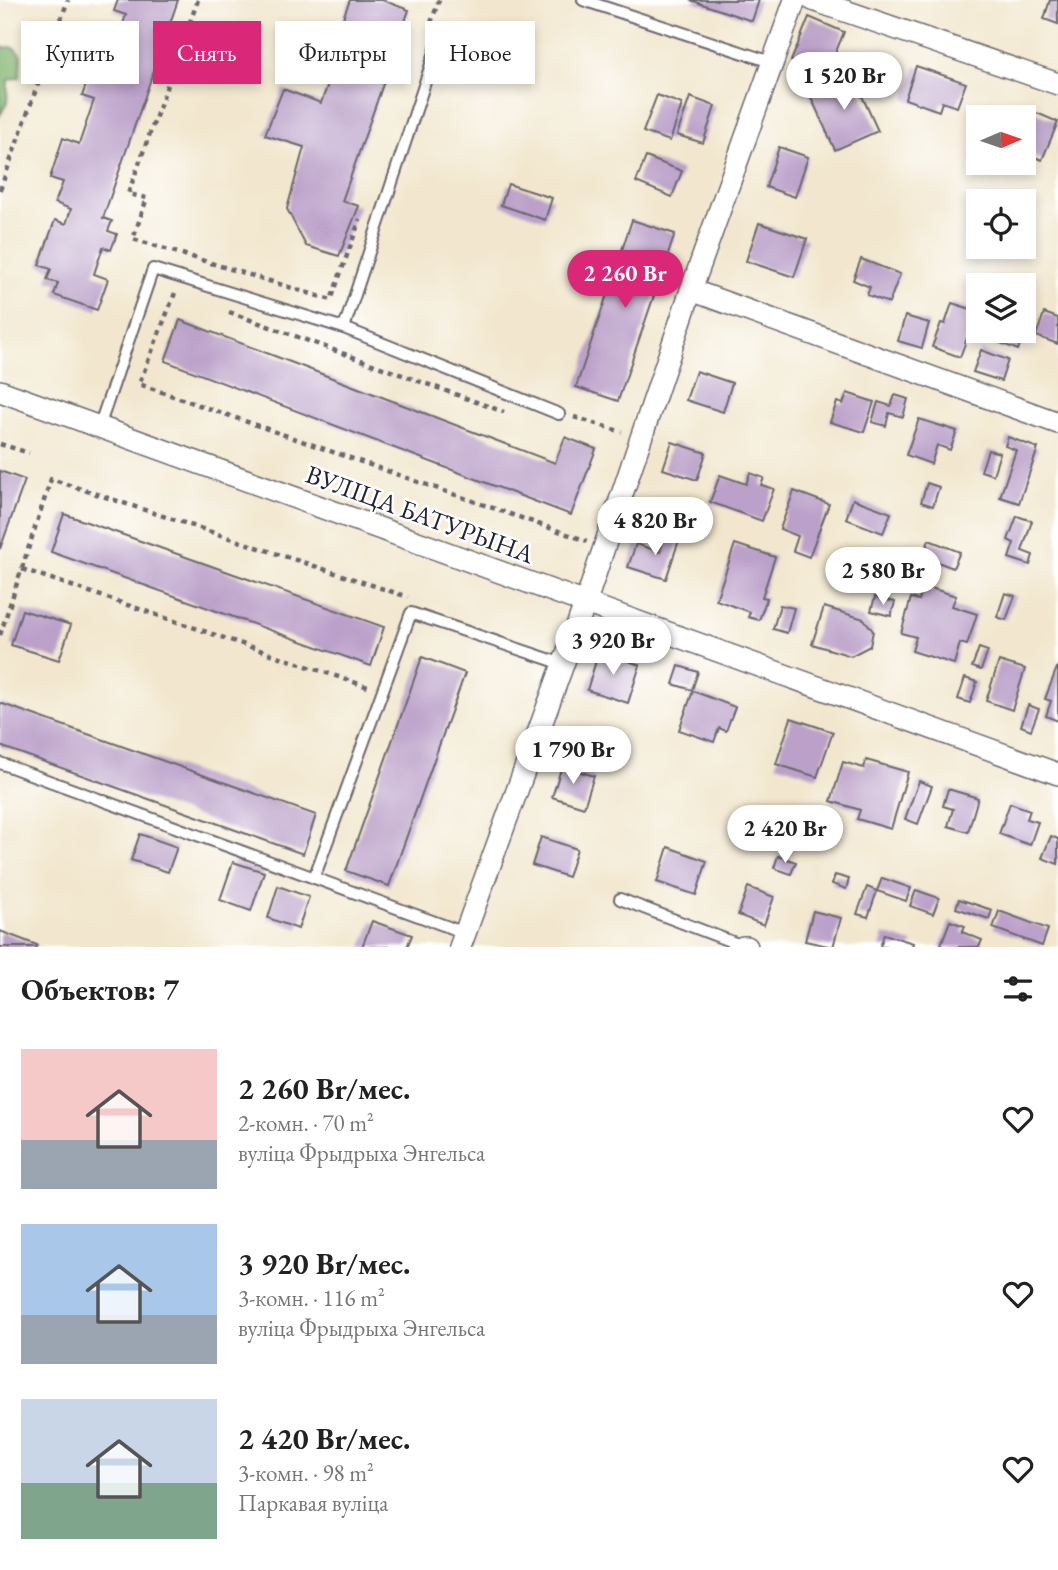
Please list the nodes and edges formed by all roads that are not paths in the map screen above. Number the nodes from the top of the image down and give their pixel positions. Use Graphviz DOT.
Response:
graph roads {
  1 [pos="583,0"];
  2 [pos="795,0"];
  3 [pos="813,0"];
  4 [pos="774,63"];
  5 [pos="425,82"];
  6 [pos="1058,84"];
  7 [pos="691,290"];
  8 [pos="344,328"];
  9 [pos="0,391"];
  10 [pos="559,414"];
  11 [pos="1058,423"];
  12 [pos="99,427"];
  13 [pos="585,604"];
  14 [pos="563,664"];
  15 [pos="0,763"];
  16 [pos="1058,774"];
  17 [pos="314,878"];
  18 [pos="620,899"];
  19 [pos="462,940"];
  20 [pos="744,946"];
  1 -- 4 [label="lane"];
  2 -- 4 [label="street"];
  3 -- 6 [label="street"];
  4 -- 7 [label="street"];
  5 -- 8 [label="lane"];
  7 -- 11 [label="street"];
  7 -- 13 [label="street"];
  8 -- 10 [label="lane"];
  8 -- 12 [label="lane"];
  9 -- 12 [label="street, ВУЛІЦА БАТУРЫНА"];
  12 -- 13 [label="street, ВУЛІЦА БАТУРЫНА"];
  13 -- 14 [label="street"];
  13 -- 16 [label="street, ВУЛІЦА БАТУРЫНА"];
  14 -- 17 [label="lane"];
  14 -- 19 [label="street"];
  15 -- 17 [label="lane"];
  17 -- 19 [label="lane"];
  18 -- 20 [label="lane"];
}
